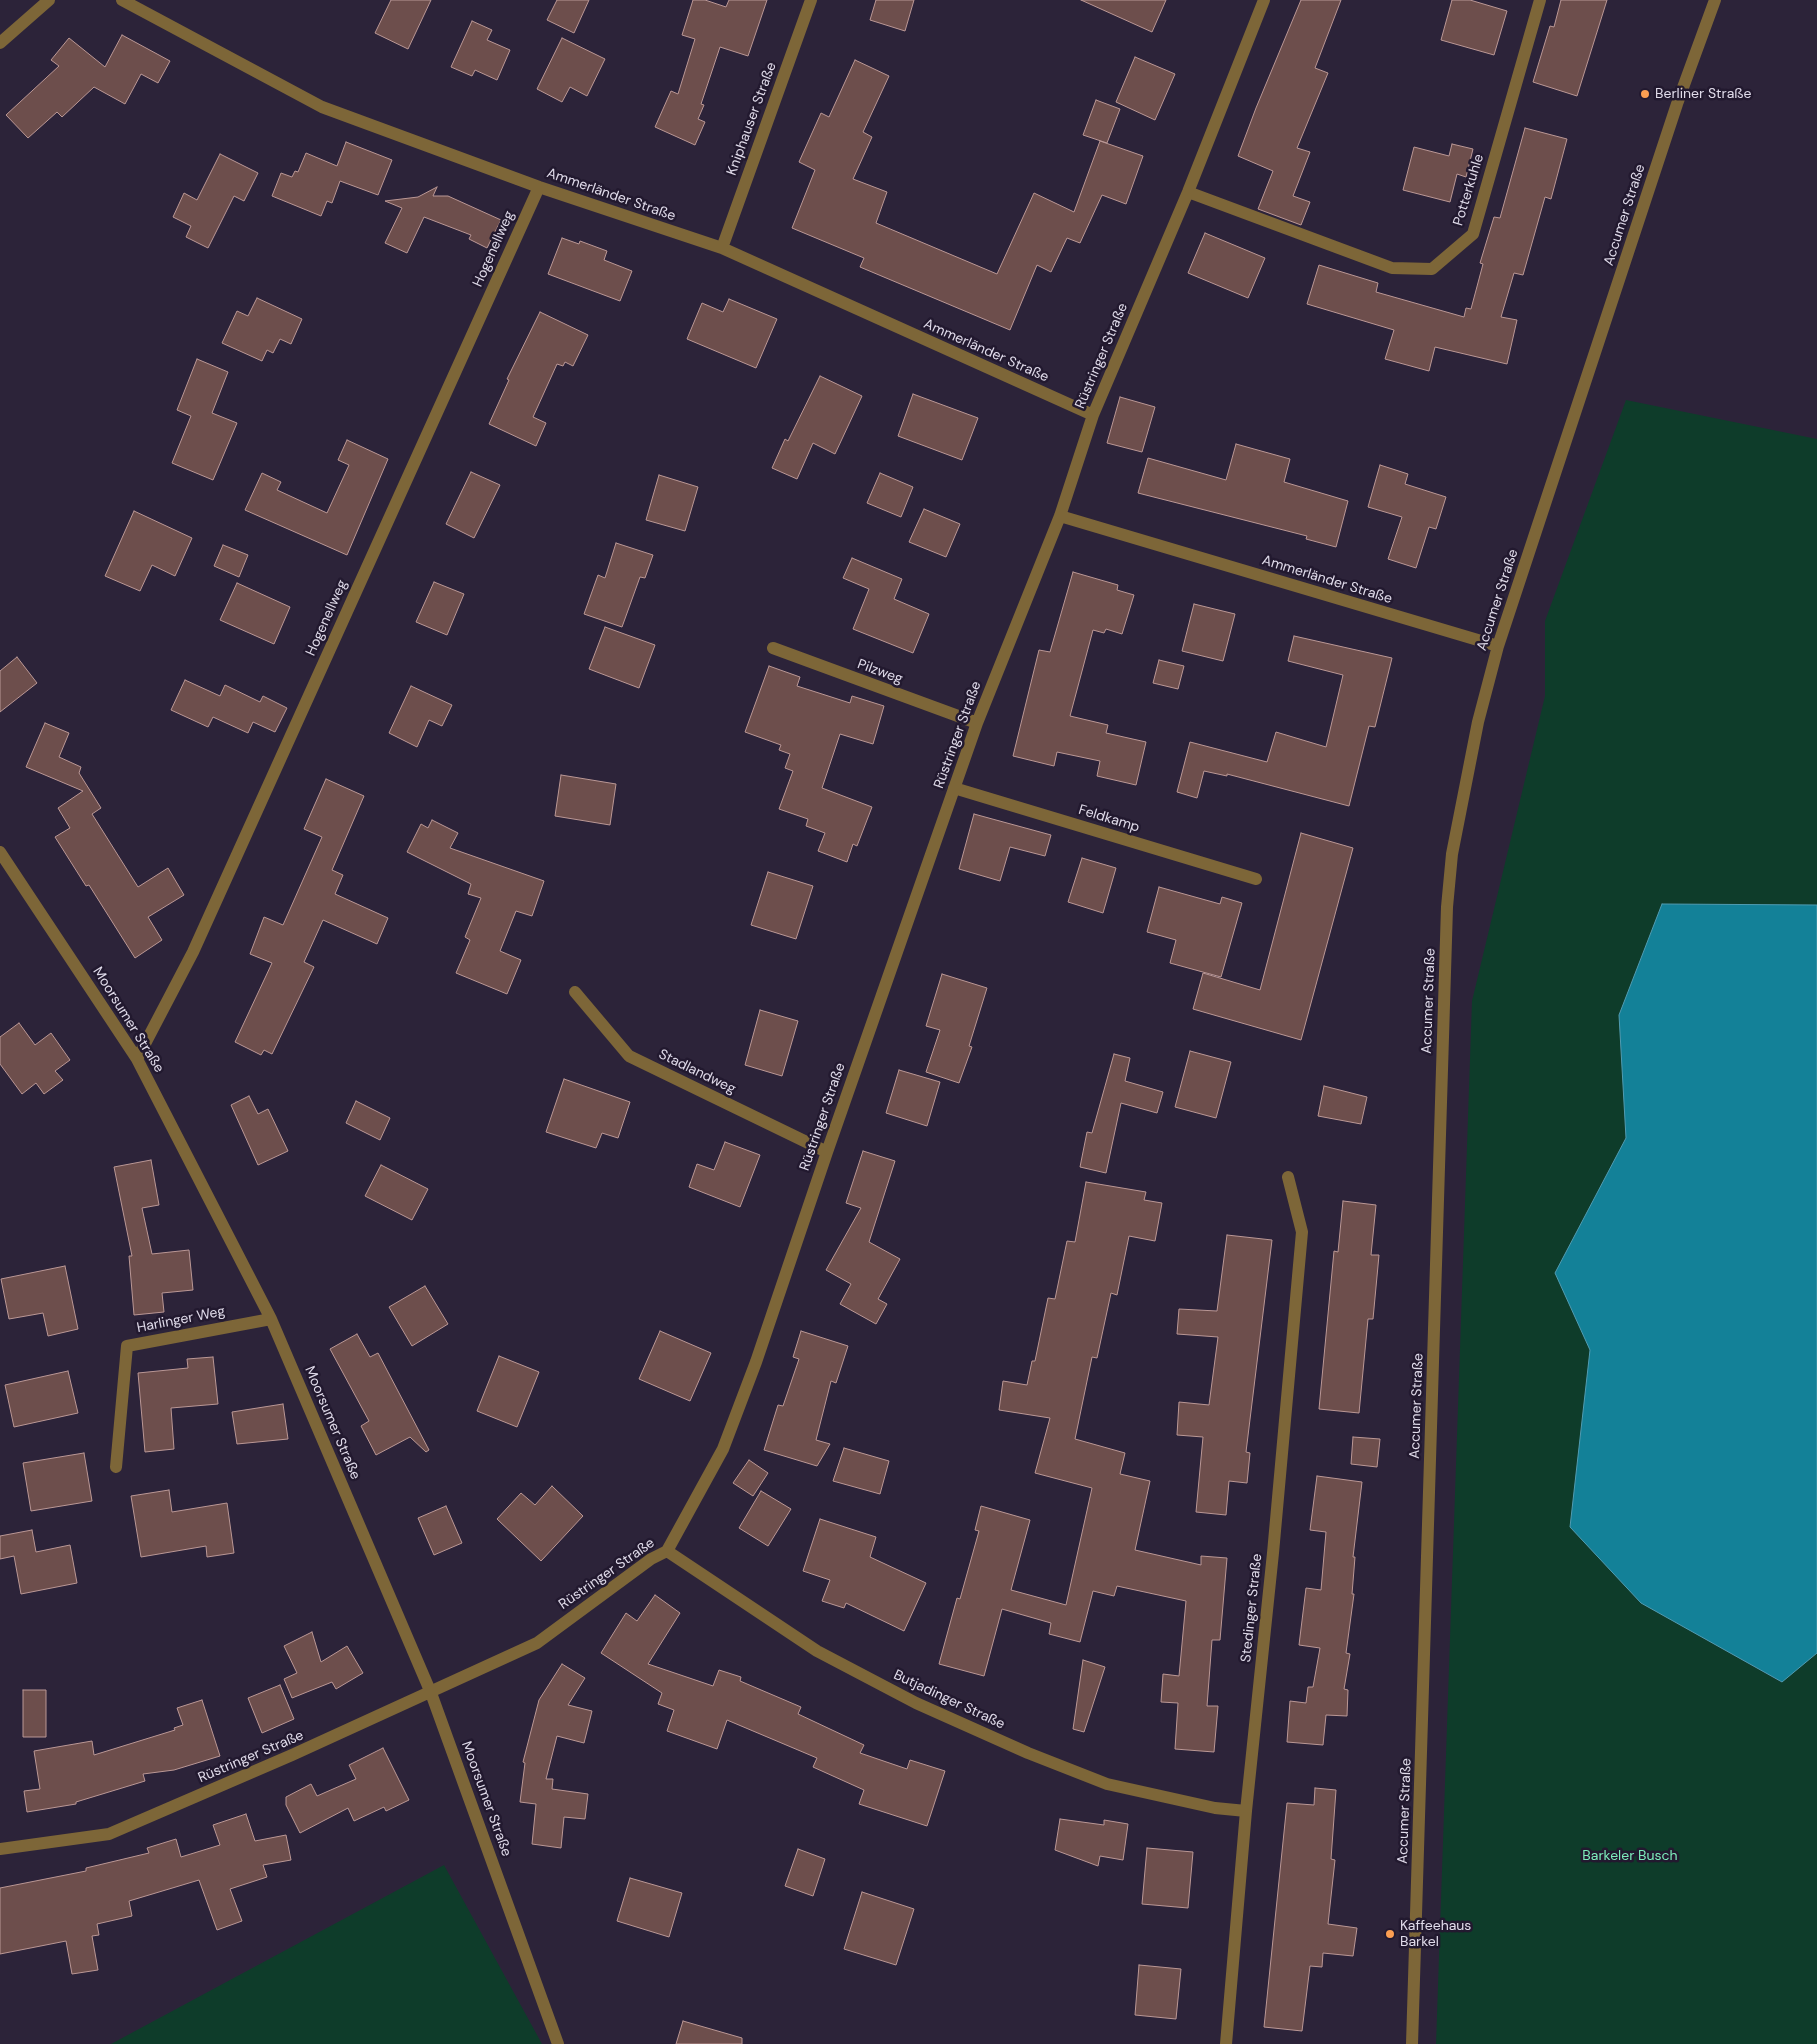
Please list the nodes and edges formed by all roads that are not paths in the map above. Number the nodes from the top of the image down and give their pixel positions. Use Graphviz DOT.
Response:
graph roads {
  1 [pos="49,0"];
  2 [pos="122,0"];
  3 [pos="810,0"];
  4 [pos="1264,0"];
  5 [pos="1540,0"];
  6 [pos="1716,0"];
  7 [pos="0,43"];
  8 [pos="539,187"];
  9 [pos="1188,192"];
  10 [pos="722,248"];
  11 [pos="1093,416"];
  12 [pos="1060,516"];
  13 [pos="1498,646"];
  14 [pos="773,648"];
  15 [pos="977,723"];
  16 [pos="954,788"];
  17 [pos="0,852"];
  18 [pos="1256,879"];
  19 [pos="575,992"];
  20 [pos="138,1059"];
  21 [pos="827,1152"];
  22 [pos="1288,1176"];
  23 [pos="271,1319"];
  24 [pos="116,1466"];
  25 [pos="667,1551"];
  26 [pos="431,1693"];
  27 [pos="1246,1811"];
  28 [pos="0,1849"];
  29 [pos="558,2044"];
  30 [pos="1226,2044"];
  31 [pos="1412,2044"];
  1 -- 7 [label="street"];
  2 -- 8 [label="street, Ammerländer Straße"];
  3 -- 10 [label="street, Kniphauser Straße"];
  4 -- 9 [label="street, Rüstringer Straße"];
  5 -- 9 [label="street, Potterkuhle"];
  6 -- 13 [label="street, Accumer Straße"];
  8 -- 10 [label="street, Ammerländer Straße"];
  8 -- 20 [label="street, Hogenellweg"];
  9 -- 11 [label="street, Rüstringer Straße"];
  10 -- 11 [label="street, Ammerländer Straße"];
  11 -- 12 [label="street, Rüstringer Straße"];
  12 -- 13 [label="street, Ammerländer Straße"];
  12 -- 15 [label="street, Rüstringer Straße"];
  13 -- 31 [label="street, Accumer Straße"];
  14 -- 15 [label="street, Pilzweg"];
  15 -- 16 [label="street, Rüstringer Straße"];
  16 -- 18 [label="street, Feldkamp"];
  16 -- 21 [label="street, Rüstringer Straße"];
  17 -- 20 [label="street, Moorsumer Straße"];
  19 -- 21 [label="street, Stadlandweg"];
  20 -- 23 [label="street, Moorsumer Straße"];
  21 -- 25 [label="street, Rüstringer Straße"];
  22 -- 27 [label="street, Stedinger Straße"];
  23 -- 24 [label="street, Harlinger Weg"];
  23 -- 26 [label="street, Moorsumer Straße"];
  25 -- 26 [label="street, Rüstringer Straße"];
  25 -- 27 [label="street, Butjadinger Straße"];
  26 -- 28 [label="street, Rüstringer Straße"];
  26 -- 29 [label="street, Moorsumer Straße"];
  27 -- 30 [label="street, Stedinger Straße"];
}
